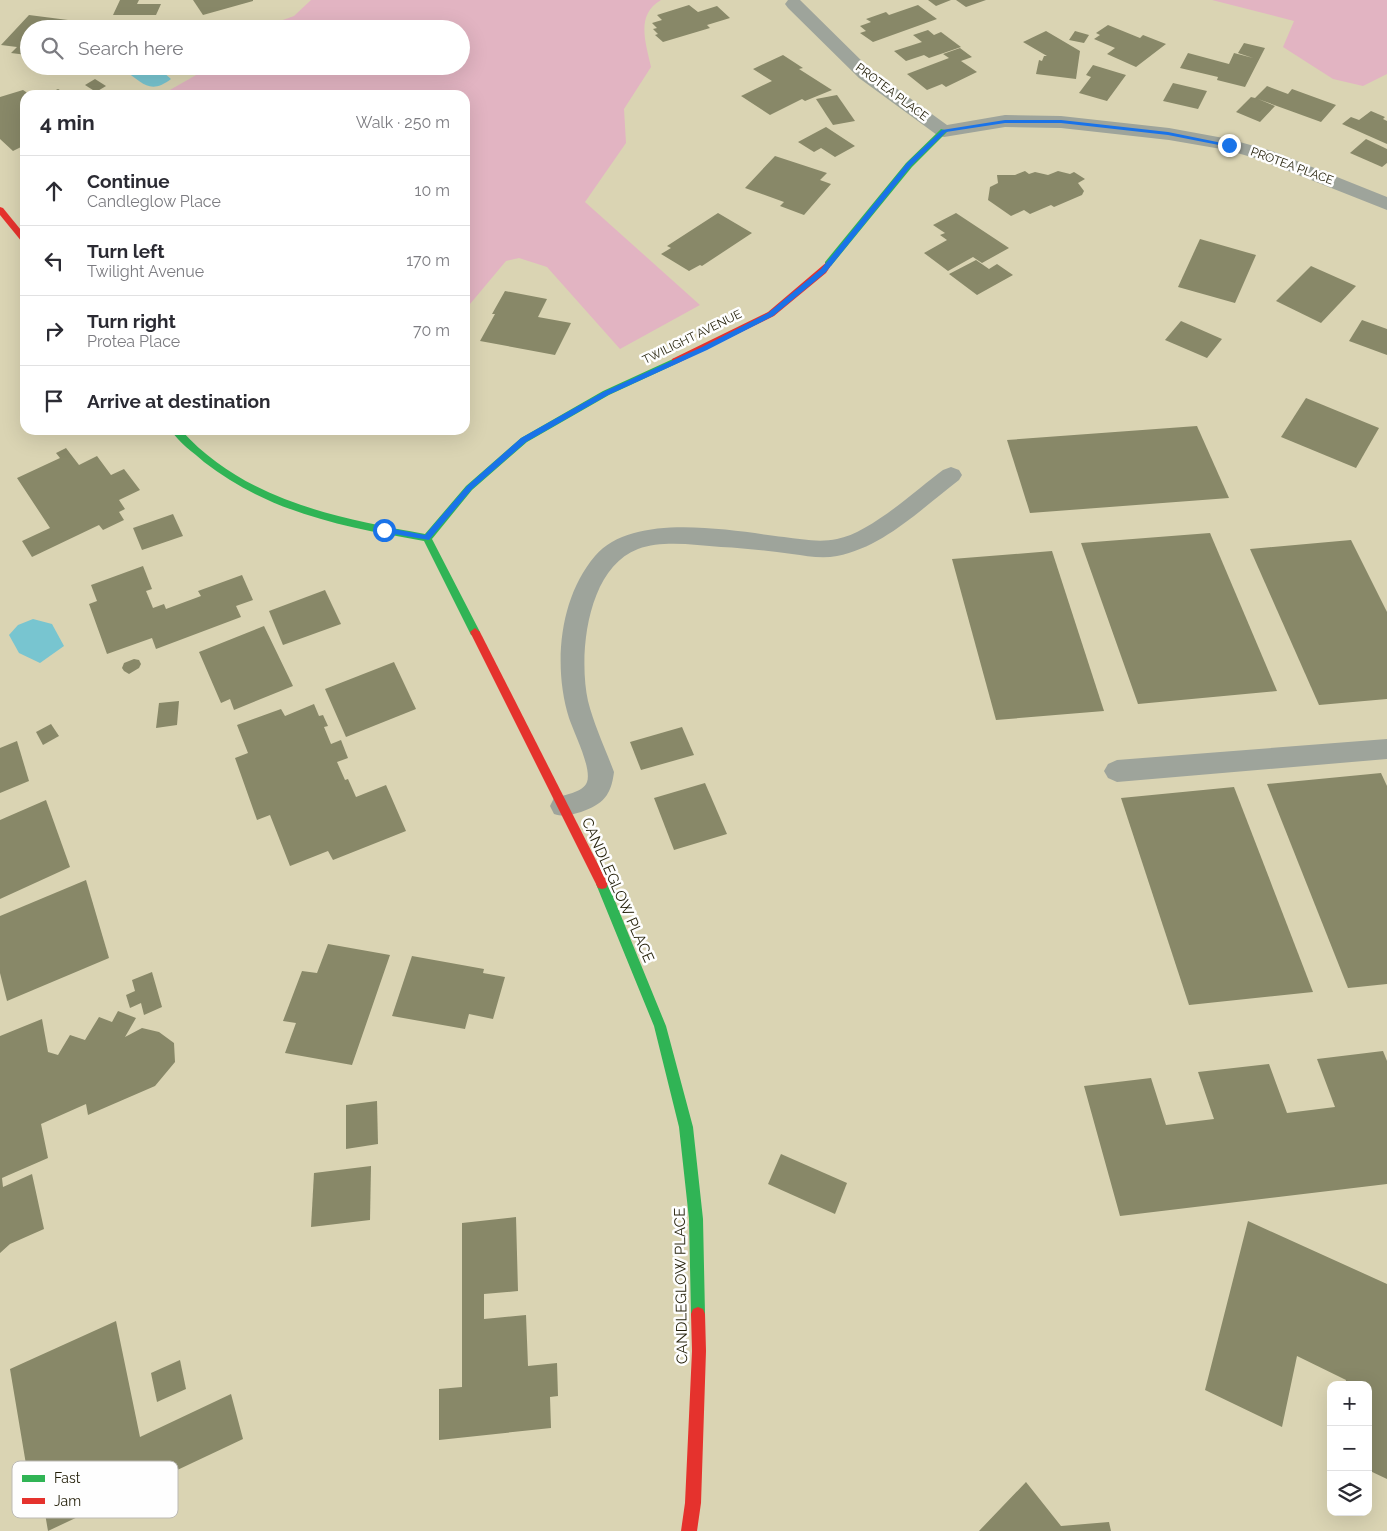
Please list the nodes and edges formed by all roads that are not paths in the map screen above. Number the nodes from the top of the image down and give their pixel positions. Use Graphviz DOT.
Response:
graph roads {
  1 [pos="794,4"];
  2 [pos="944,131"];
  3 [pos="1387,204"];
  4 [pos="0,210"];
  5 [pos="20,234"];
  6 [pos="180,435"];
  7 [pos="951,475"];
  8 [pos="426,538"];
  9 [pos="1387,749"];
  10 [pos="1117,771"];
  11 [pos="563,806"];
  12 [pos="689,1531"];
  1 -- 2 [label="street, PROTEA PLACE"];
  2 -- 3 [label="street, PROTEA PLACE"];
  2 -- 8 [label="street, TWILIGHT AVENUE"];
  4 -- 5 [label="street"];
  6 -- 8 [label="street"];
  7 -- 11 [label="lane"];
  8 -- 11 [label="street, CANDLEGLOW PLACE"];
  9 -- 10 [label="lane"];
  11 -- 12 [label="street, CANDLEGLOW PLACE"];
}
